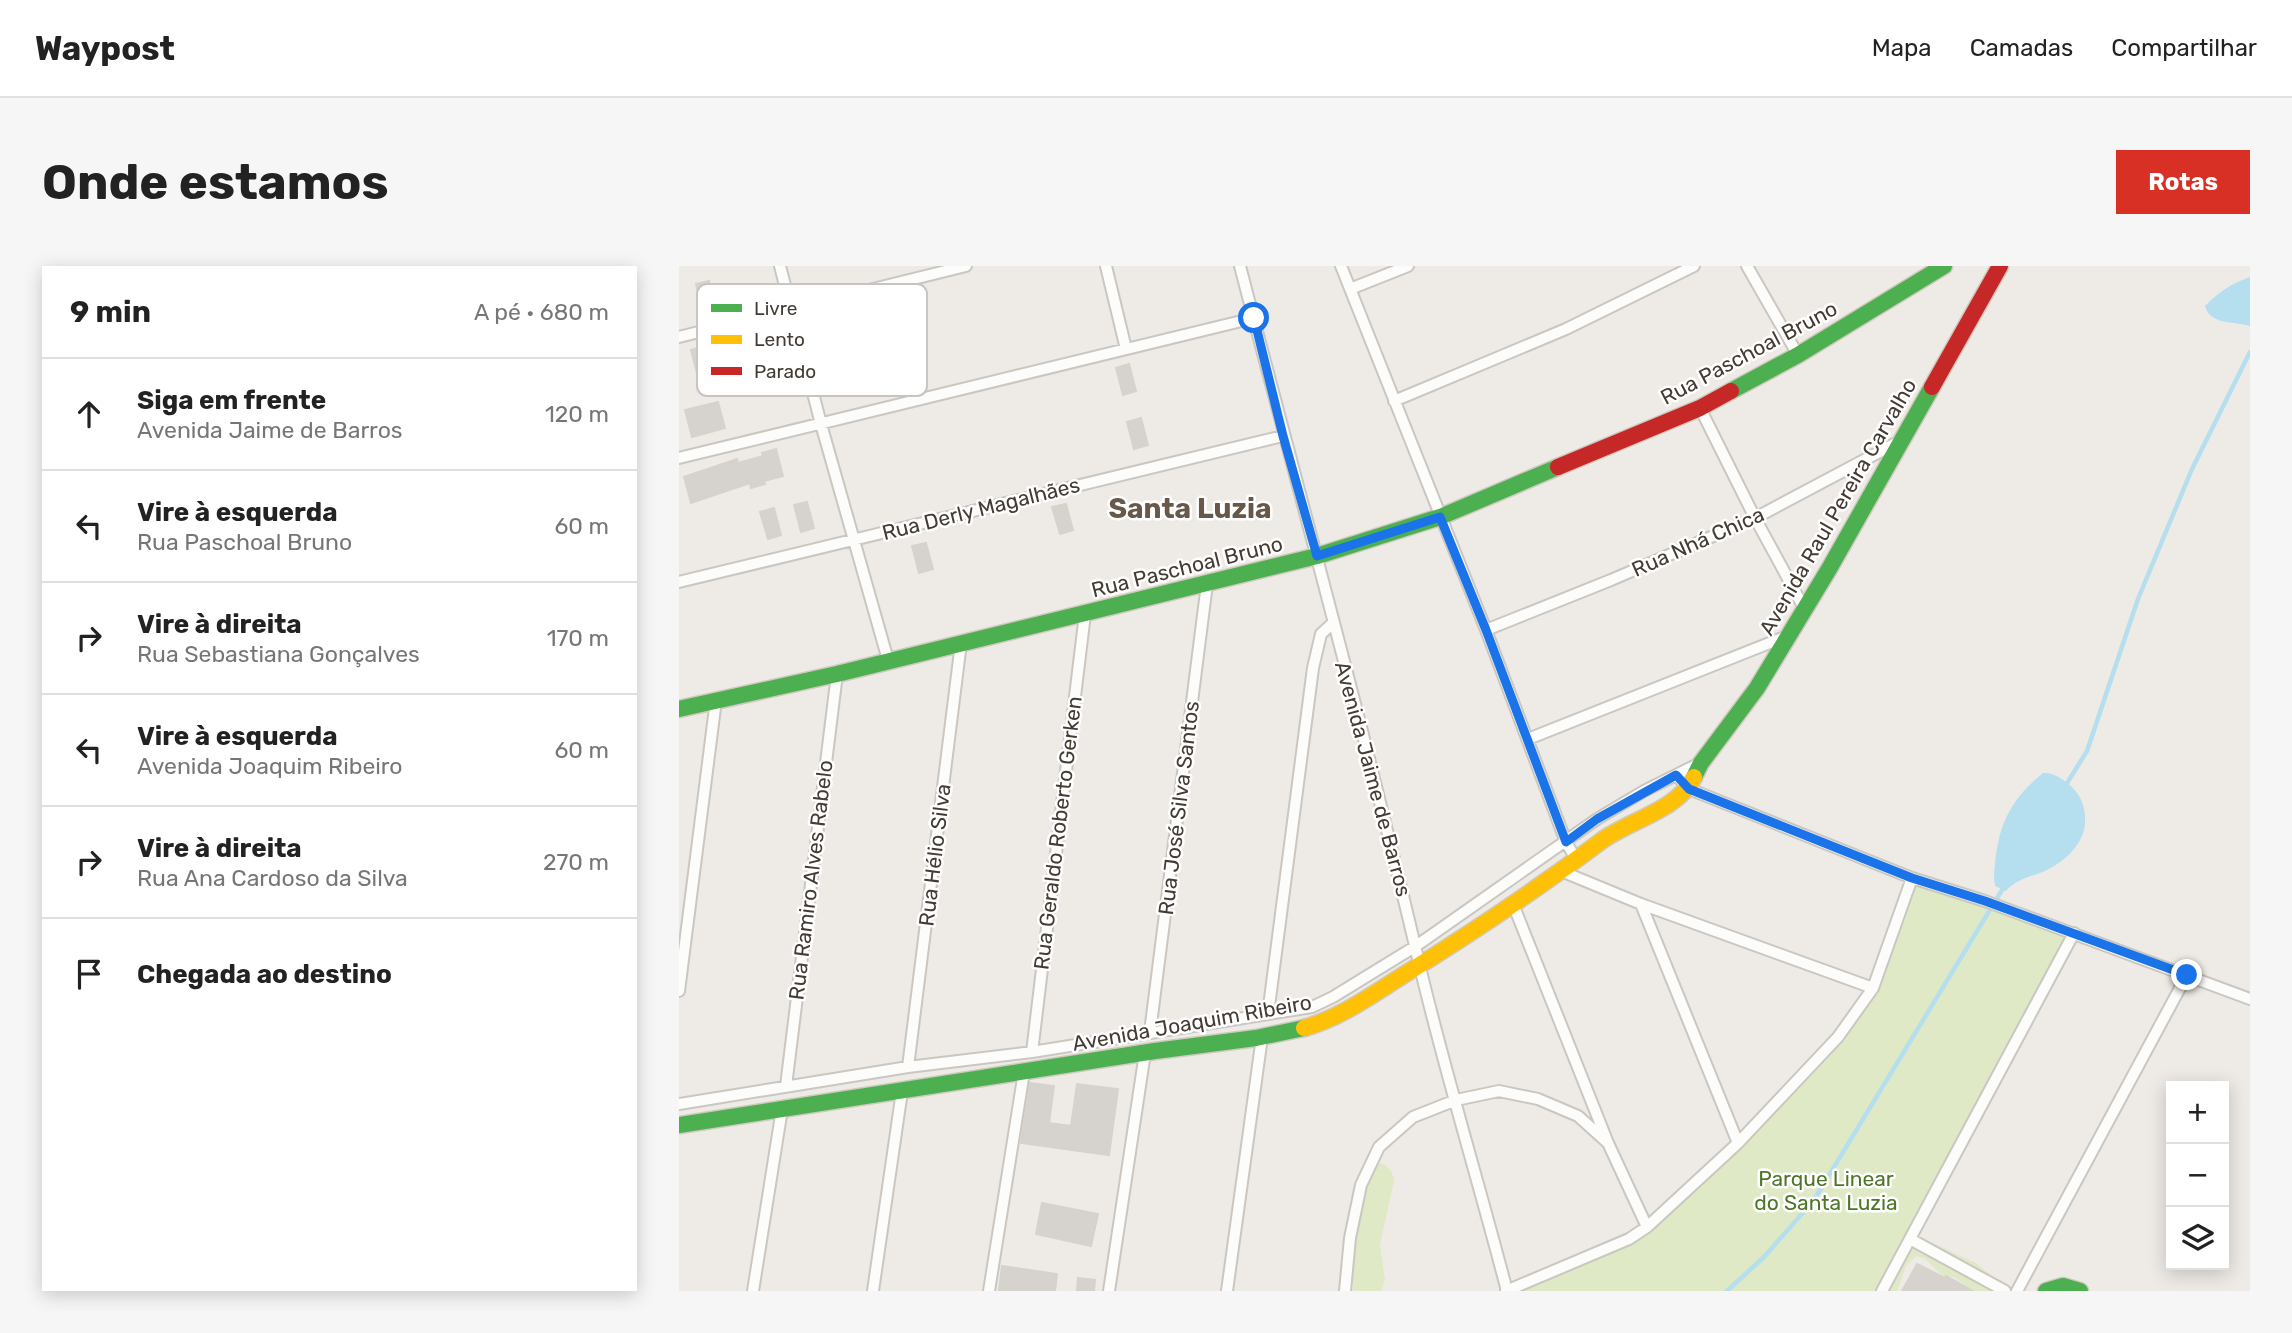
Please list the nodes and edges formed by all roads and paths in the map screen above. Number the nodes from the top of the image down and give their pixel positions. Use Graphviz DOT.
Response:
graph roads {
  1 [pos="780,266"];
  2 [pos="966,266"];
  3 [pos="1106,266"];
  4 [pos="1240,266"];
  5 [pos="1341,266"];
  6 [pos="1408,266"];
  7 [pos="1694,266"];
  8 [pos="1747,266"];
  9 [pos="1944,266"];
  10 [pos="2000,266"];
  11 [pos="785,284"];
  12 [pos="895,284"];
  13 [pos="1350,289"];
  14 [pos="1254,318"];
  15 [pos="697,333"];
  16 [pos="679,337"];
  17 [pos="1126,349"];
  18 [pos="1798,355"];
  19 [pos="814,396"];
  20 [pos="1394,401"];
  21 [pos="1700,408"];
  22 [pos="821,425"];
  23 [pos="1283,436"];
  24 [pos="1902,440"];
  25 [pos="679,458"];
  26 [pos="1440,517"];
  27 [pos="1755,518"];
  28 [pos="854,540"];
  29 [pos="1317,556"];
  30 [pos="679,582"];
  31 [pos="1207,584"];
  32 [pos="1804,608"];
  33 [pos="1085,614"];
  34 [pos="1333,624"];
  35 [pos="1486,630"];
  36 [pos="1787,636"];
  37 [pos="961,643"];
  38 [pos="888,660"];
  39 [pos="837,674"];
  40 [pos="716,700"];
  41 [pos="679,709"];
  42 [pos="1528,739"];
  43 [pos="1701,763"];
  44 [pos="1676,775"];
  45 [pos="1689,789"];
  46 [pos="1566,842"];
  47 [pos="1577,862"];
  48 [pos="1561,871"];
  49 [pos="1912,878"];
  50 [pos="1513,904"];
  51 [pos="1641,904"];
  52 [pos="2074,933"];
  53 [pos="1416,946"];
  54 [pos="1420,965"];
  55 [pos="2187,975"];
  56 [pos="1873,988"];
  57 [pos="679,991"];
  58 [pos="2250,999"];
  59 [pos="1268,1014"];
  60 [pos="1150,1032"];
  61 [pos="1262,1037"];
  62 [pos="1032,1052"];
  63 [pos="1145,1053"];
  64 [pos="908,1067"];
  65 [pos="1024,1072"];
  66 [pos="786,1086"];
  67 [pos="902,1091"];
  68 [pos="1456,1100"];
  69 [pos="679,1104"];
  70 [pos="782,1109"];
  71 [pos="679,1125"];
  72 [pos="1608,1143"];
  73 [pos="1738,1143"];
  74 [pos="1647,1227"];
  75 [pos="1910,1239"];
  76 [pos="2052,1288"];
  77 [pos="753,1291"];
  78 [pos="873,1291"];
  79 [pos="989,1291"];
  80 [pos="1109,1291"];
  81 [pos="1227,1291"];
  82 [pos="1345,1291"];
  83 [pos="1507,1291"];
  84 [pos="1882,1291"];
  85 [pos="2005,1291"];
  86 [pos="2017,1291"];
  87 [pos="2080,1291"];
  1 -- 11 [label="street"];
  2 -- 12 [label="street"];
  3 -- 17 [label="street"];
  4 -- 14 [label="street, Avenida Jaime de Barros"];
  5 -- 13 [label="street"];
  6 -- 13 [label="street"];
  7 -- 20 [label="street"];
  8 -- 18 [label="street"];
  9 -- 18 [label="street, Rua Paschoal Bruno"];
  10 -- 24 [label="street, Avenida Raul Pereira Carvalho"];
  13 -- 20 [label="street"];
  14 -- 17 [label="street"];
  14 -- 23 [label="street, Avenida Jaime de Barros"];
  15 -- 16 [label="street"];
  17 -- 22 [label="street"];
  18 -- 21 [label="street, Rua Paschoal Bruno"];
  19 -- 22 [label="street"];
  20 -- 26 [label="street"];
  21 -- 26 [label="street, Rua Paschoal Bruno"];
  21 -- 27 [label="street"];
  22 -- 25 [label="street"];
  22 -- 28 [label="street"];
  23 -- 28 [label="street, Rua Derly Magalhães"];
  23 -- 29 [label="street, Avenida Jaime de Barros"];
  24 -- 27 [label="street, Rua Nhá Chica"];
  24 -- 32 [label="street, Avenida Raul Pereira Carvalho"];
  26 -- 29 [label="street, Rua Paschoal Bruno"];
  26 -- 35 [label="street"];
  27 -- 32 [label="street"];
  27 -- 35 [label="street, Rua Nhá Chica"];
  28 -- 30 [label="street, Rua Derly Magalhães"];
  28 -- 38 [label="street"];
  29 -- 31 [label="street, Rua Paschoal Bruno"];
  29 -- 34 [label="street, Avenida Jaime de Barros"];
  31 -- 33 [label="street, Rua Paschoal Bruno"];
  31 -- 60 [label="street, Rua José Silva Santos"];
  32 -- 36 [label="street, Avenida Raul Pereira Carvalho"];
  33 -- 37 [label="street, Rua Paschoal Bruno"];
  33 -- 62 [label="street, Rua Geraldo Roberto Gerken"];
  34 -- 53 [label="street, Avenida Jaime de Barros"];
  34 -- 59 [label="street"];
  35 -- 42 [label="street"];
  36 -- 42 [label="street"];
  36 -- 43 [label="street, Avenida Raul Pereira Carvalho"];
  37 -- 38 [label="street, Rua Paschoal Bruno"];
  37 -- 64 [label="street, Rua Hélio Silva"];
  38 -- 39 [label="street, Rua Paschoal Bruno"];
  39 -- 40 [label="street, Rua Paschoal Bruno"];
  39 -- 66 [label="street, Rua Ramiro Alves Rabelo"];
  40 -- 41 [label="street, Rua Paschoal Bruno"];
  40 -- 57 [label="street"];
  42 -- 46 [label="street"];
  43 -- 44 [label="street, Avenida Raul Pereira Carvalho"];
  43 -- 45 [label="street, Avenida Raul Pereira Carvalho"];
  44 -- 45 [label="street"];
  44 -- 46 [label="street, Avenida Joaquim Ribeiro"];
  45 -- 47 [label="street, Avenida Joaquim Ribeiro"];
  45 -- 49 [label="street"];
  46 -- 47 [label="street"];
  46 -- 53 [label="street, Avenida Joaquim Ribeiro"];
  47 -- 48 [label="street, Avenida Joaquim Ribeiro"];
  48 -- 50 [label="street, Avenida Joaquim Ribeiro"];
  48 -- 51 [label="street"];
  49 -- 52 [label="street"];
  49 -- 56 [label="street"];
  50 -- 54 [label="street, Avenida Joaquim Ribeiro"];
  50 -- 72 [label="street"];
  51 -- 56 [label="street"];
  51 -- 73 [label="street"];
  52 -- 55 [label="street"];
  52 -- 75 [label="street"];
  53 -- 54 [label="street, Avenida Jaime de Barros"];
  53 -- 59 [label="street, Avenida Joaquim Ribeiro"];
  54 -- 61 [label="street, Avenida Joaquim Ribeiro"];
  54 -- 68 [label="street, Avenida Jaime de Barros"];
  55 -- 58 [label="street"];
  55 -- 86 [label="street"];
  56 -- 73 [label="street"];
  59 -- 60 [label="street, Avenida Joaquim Ribeiro"];
  60 -- 62 [label="street, Avenida Joaquim Ribeiro"];
  61 -- 63 [label="street, Avenida Joaquim Ribeiro"];
  61 -- 81 [label="street"];
  62 -- 64 [label="street, Avenida Joaquim Ribeiro"];
  63 -- 65 [label="street, Avenida Joaquim Ribeiro"];
  63 -- 80 [label="street"];
  64 -- 66 [label="street, Avenida Joaquim Ribeiro"];
  65 -- 67 [label="street, Avenida Joaquim Ribeiro"];
  65 -- 79 [label="street"];
  66 -- 69 [label="street, Avenida Joaquim Ribeiro"];
  67 -- 70 [label="street, Avenida Joaquim Ribeiro"];
  67 -- 78 [label="street"];
  68 -- 72 [label="street"];
  68 -- 82 [label="street"];
  68 -- 83 [label="street, Avenida Jaime de Barros"];
  70 -- 71 [label="street, Avenida Joaquim Ribeiro"];
  70 -- 77 [label="street"];
  72 -- 74 [label="street"];
  73 -- 74 [label="street"];
  74 -- 83 [label="street"];
  75 -- 84 [label="street"];
  75 -- 85 [label="street"];
  76 -- 87 [label="street"];
}
